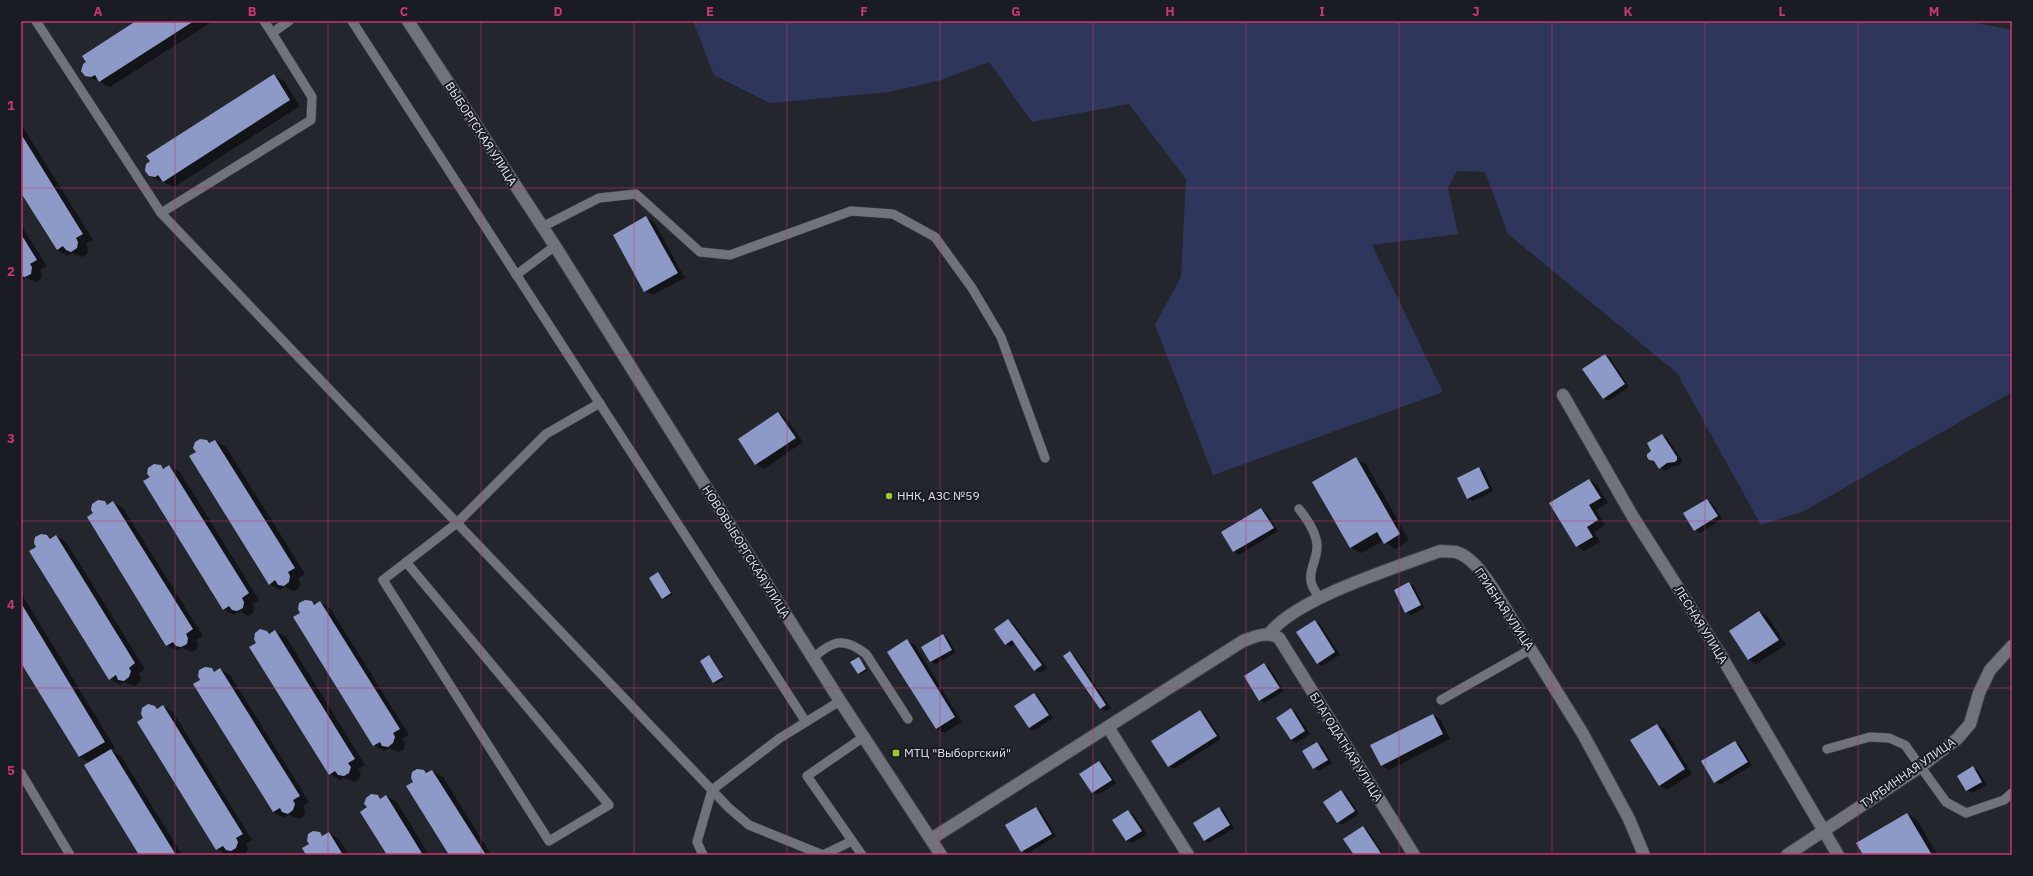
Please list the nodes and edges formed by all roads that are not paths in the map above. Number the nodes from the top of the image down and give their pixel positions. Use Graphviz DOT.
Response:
graph roads {
  1 [pos="36,21"];
  2 [pos="264,21"];
  3 [pos="289,21"];
  4 [pos="352,21"];
  5 [pos="408,21"];
  6 [pos="272,33"];
  7 [pos="161,213"];
  8 [pos="542,227"];
  9 [pos="555,246"];
  10 [pos="516,275"];
  11 [pos="1563,395"];
  12 [pos="600,403"];
  13 [pos="1044,458"];
  14 [pos="1299,509"];
  15 [pos="457,523"];
  16 [pos="406,562"];
  17 [pos="1320,599"];
  18 [pos="1274,636"];
  19 [pos="2012,646"];
  20 [pos="1531,649"];
  21 [pos="813,658"];
  22 [pos="840,700"];
  23 [pos="1441,700"];
  24 [pos="908,719"];
  25 [pos="806,722"];
  26 [pos="1108,727"];
  27 [pos="865,736"];
  28 [pos="1827,748"];
  29 [pos="1920,767"];
  30 [pos="21,774"];
  31 [pos="712,790"];
  32 [pos="2012,793"];
  33 [pos="1824,830"];
  34 [pos="932,839"];
  35 [pos="852,841"];
  36 [pos="70,855"];
  37 [pos="703,855"];
  38 [pos="823,855"];
  39 [pos="862,855"];
  40 [pos="941,855"];
  41 [pos="1188,855"];
  42 [pos="1414,855"];
  43 [pos="1644,855"];
  44 [pos="1787,855"];
  45 [pos="1838,855"];
  1 -- 7 [label="lane"];
  2 -- 6 [label="lane"];
  3 -- 6 [label="lane"];
  4 -- 10 [label="lane"];
  5 -- 8 [label="street, ВЫБОРГСКАЯ УЛИЦА"];
  6 -- 7 [label="lane"];
  7 -- 15 [label="lane"];
  8 -- 9 [label="street, ВЫБОРГСКАЯ УЛИЦА"];
  8 -- 13 [label="lane"];
  9 -- 10 [label="lane"];
  9 -- 21 [label="street, НОВОВЫБОРГСКАЯ УЛИЦА"];
  10 -- 12 [label="lane"];
  11 -- 33 [label="street, ЛЕСНАЯ УЛИЦА"];
  12 -- 15 [label="lane"];
  12 -- 25 [label="lane"];
  14 -- 17 [label="lane"];
  15 -- 16 [label="lane"];
  15 -- 31 [label="lane"];
  16 -- 16 [label="lane"];
  17 -- 18 [label="street, ГРИБНАЯ УЛИЦА"];
  17 -- 20 [label="street, ГРИБНАЯ УЛИЦА"];
  18 -- 26 [label="street"];
  18 -- 42 [label="street, БЛАГОДАТНАЯ УЛИЦА"];
  19 -- 29 [label="street, ТУРБИННАЯ УЛИЦА"];
  20 -- 23 [label="lane"];
  20 -- 43 [label="street, ГРИБНАЯ УЛИЦА"];
  21 -- 22 [label="street, НОВОВЫБОРГСКАЯ УЛИЦА"];
  21 -- 24 [label="lane"];
  22 -- 25 [label="lane"];
  22 -- 27 [label="street, НОВОВЫБОРГСКАЯ УЛИЦА"];
  25 -- 31 [label="lane"];
  26 -- 34 [label="street"];
  26 -- 41 [label="street"];
  27 -- 34 [label="street, НОВОВЫБОРГСКАЯ УЛИЦА"];
  27 -- 35 [label="lane"];
  28 -- 29 [label="lane"];
  29 -- 32 [label="lane"];
  29 -- 33 [label="street, ТУРБИННАЯ УЛИЦА"];
  30 -- 36 [label="lane"];
  31 -- 37 [label="lane"];
  31 -- 38 [label="lane"];
  33 -- 44 [label="street, ТУРБИННАЯ УЛИЦА"];
  33 -- 45 [label="street, ЛЕСНАЯ УЛИЦА"];
  34 -- 40 [label="street, НОВОВЫБОРГСКАЯ УЛИЦА"];
  35 -- 38 [label="lane"];
  35 -- 39 [label="lane"];
}
